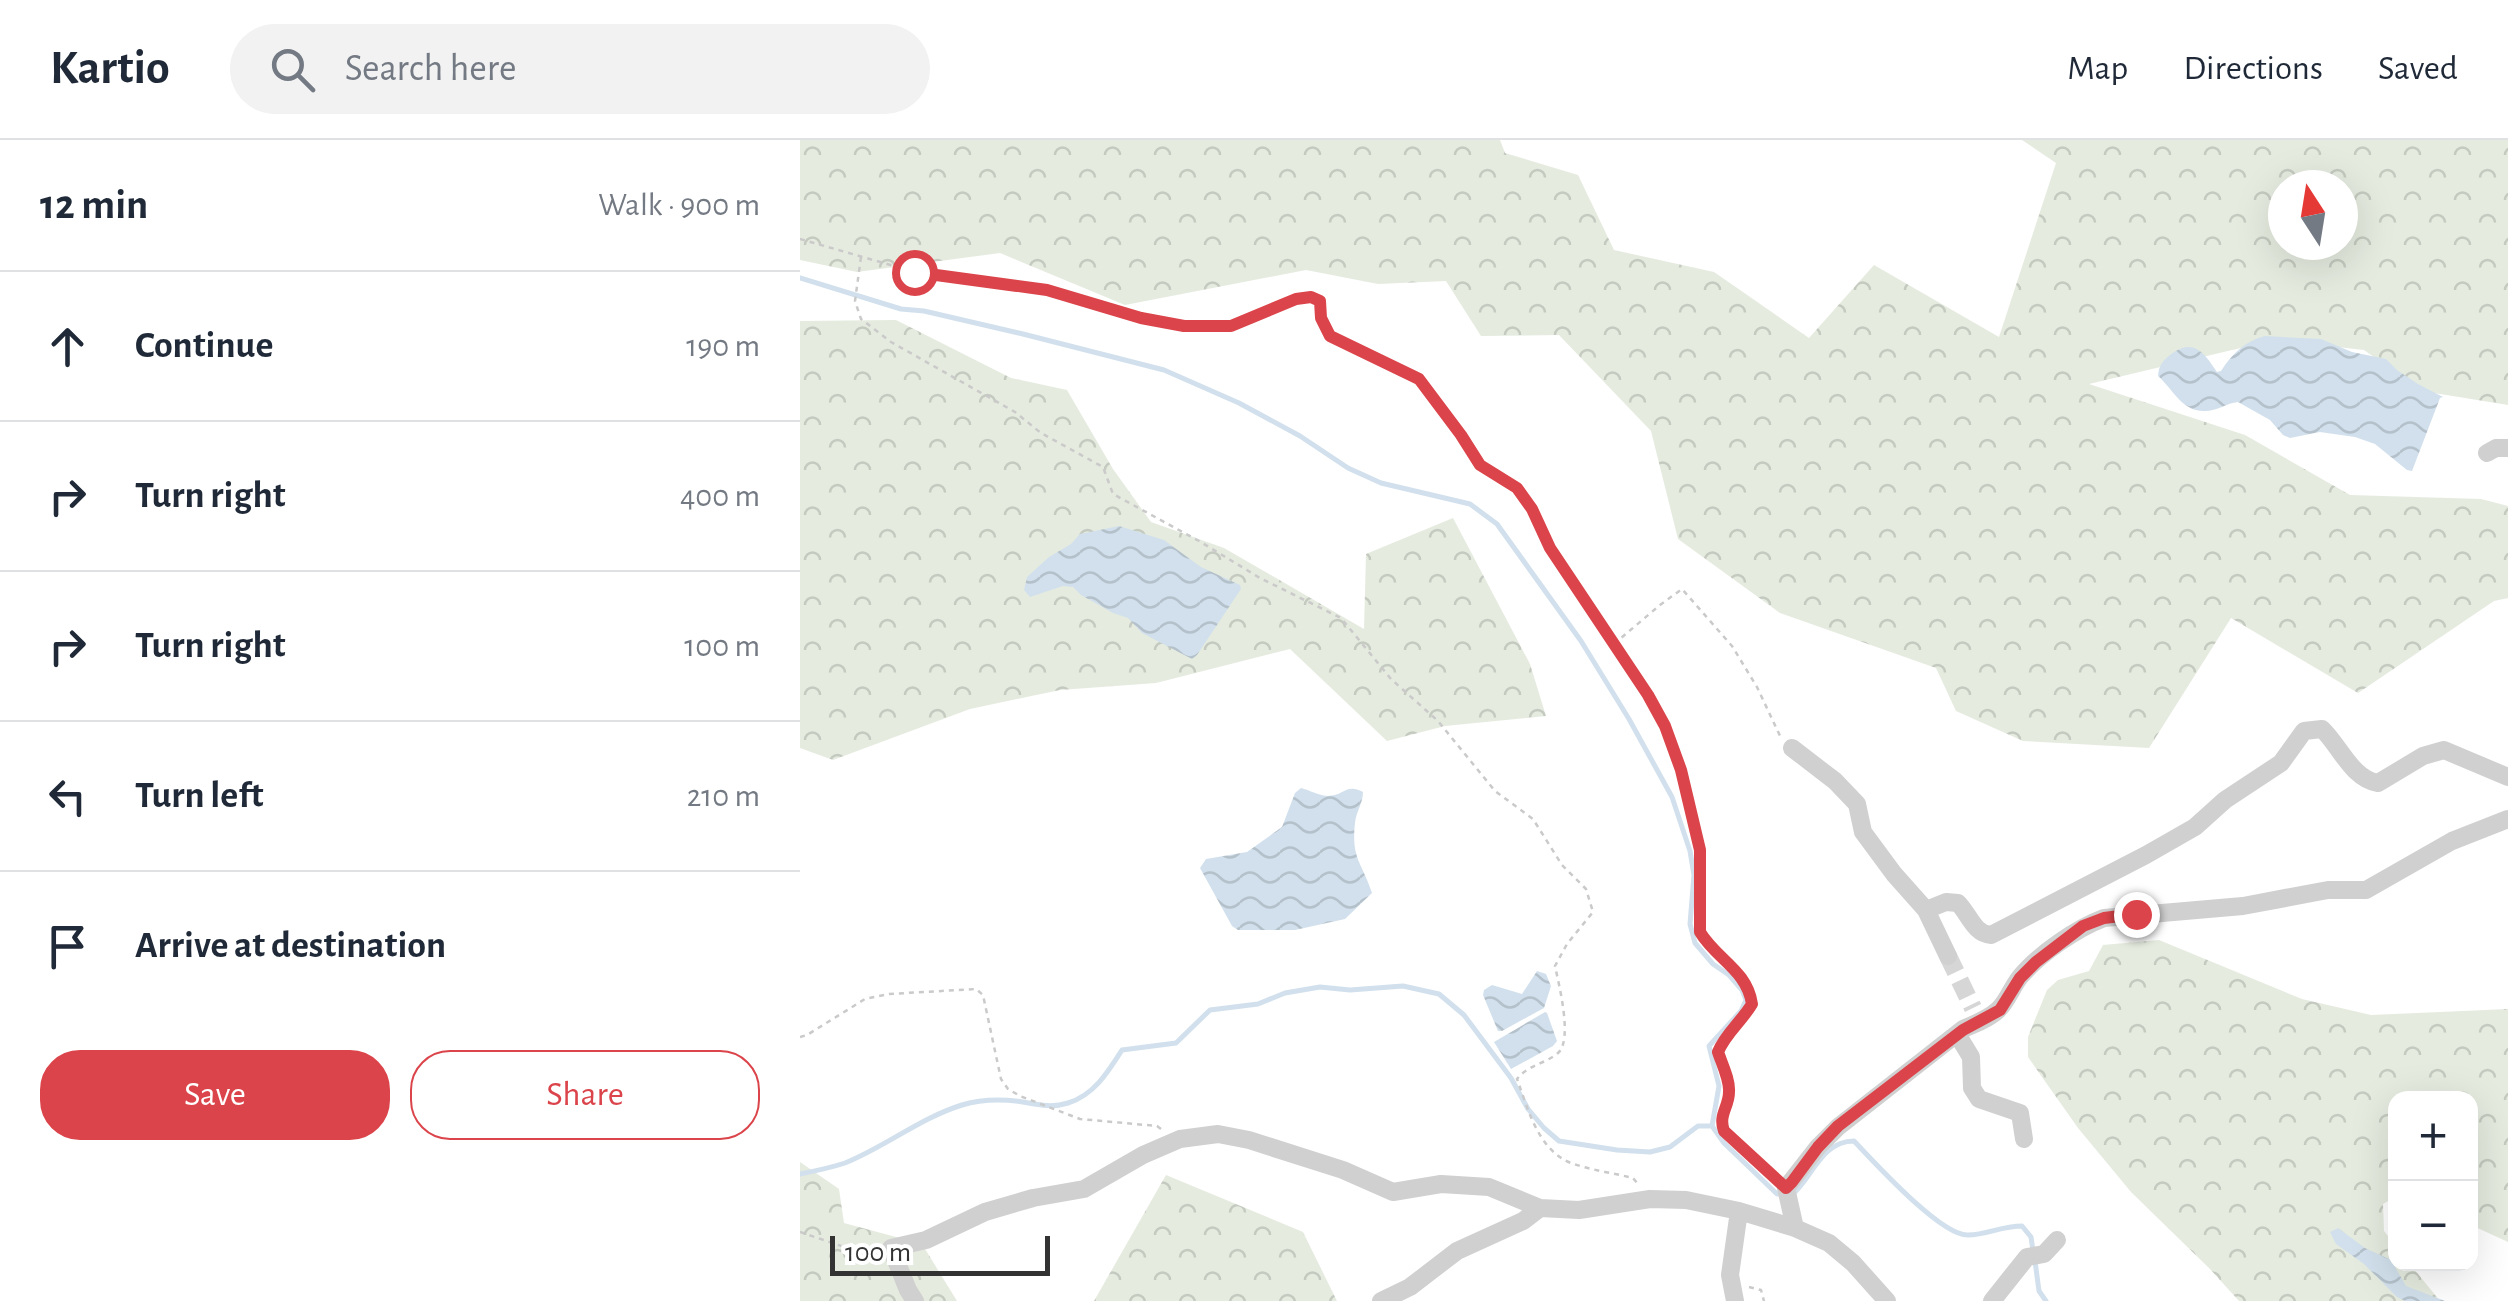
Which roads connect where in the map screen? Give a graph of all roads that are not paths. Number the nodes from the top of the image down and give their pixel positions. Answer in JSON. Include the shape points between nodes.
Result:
{"nodes":[{"id":1,"x":2508,"y":448,"type":"edge"},
{"id":2,"x":2487,"y":452,"type":"dead end"},
{"id":3,"x":1792,"y":748,"type":"road end"},
{"id":4,"x":2508,"y":777,"type":"edge"},
{"id":5,"x":2506,"y":819,"type":"edge"},
{"id":6,"x":1926,"y":910,"type":"junction"},
{"id":7,"x":1948,"y":956,"type":"tunnel mouth"},
{"id":8,"x":1957,"y":1034,"type":"junction"},
{"id":9,"x":2024,"y":1139,"type":"dead end"},
{"id":10,"x":1540,"y":1208,"type":"junction"},
{"id":11,"x":1739,"y":1211,"type":"junction"},
{"id":12,"x":1792,"y":1219,"type":"junction"},
{"id":13,"x":2057,"y":1240,"type":"dead end"},
{"id":14,"x":1733,"y":1295,"type":"edge"},
{"id":15,"x":915,"y":1301,"type":"edge"},
{"id":16,"x":1381,"y":1301,"type":"edge"},
{"id":17,"x":1886,"y":1301,"type":"edge"},
{"id":18,"x":1992,"y":1301,"type":"edge"}],
"edges":[{"from":1,"to":2,"type":"street"},
{"from":3,"to":6,"type":"street","via":[[1857,804],[1863,832]]},
{"from":4,"to":6,"type":"street","via":[[2444,750],[2370,782],[2322,729],[2304,731],[2281,763],[2195,827],[1991,935],[1976,928],[1958,903]]},
{"from":5,"to":8,"type":"street","via":[[2366,890],[2104,918],[2083,926],[2020,978],[2000,1010],[1976,1015]]},
{"from":6,"to":7,"type":"street"},
{"from":8,"to":9,"type":"street","via":[[1971,1056],[1972,1088],[1980,1099],[2020,1113]]},
{"from":8,"to":12,"type":"street","via":[[1818,1147],[1786,1188]]},
{"from":10,"to":11,"type":"street","via":[[1579,1210],[1650,1199]]},
{"from":10,"to":15,"type":"street","via":[[1489,1187],[1441,1184],[1393,1192],[1218,1134],[1180,1139],[1084,1189],[985,1212],[926,1240],[891,1248]]},
{"from":10,"to":16,"type":"street"},
{"from":11,"to":12,"type":"street"},
{"from":11,"to":14,"type":"street"},
{"from":12,"to":17,"type":"street","via":[[1856,1266]]},
{"from":13,"to":18,"type":"street","via":[[2044,1254],[2028,1257]]}]}
